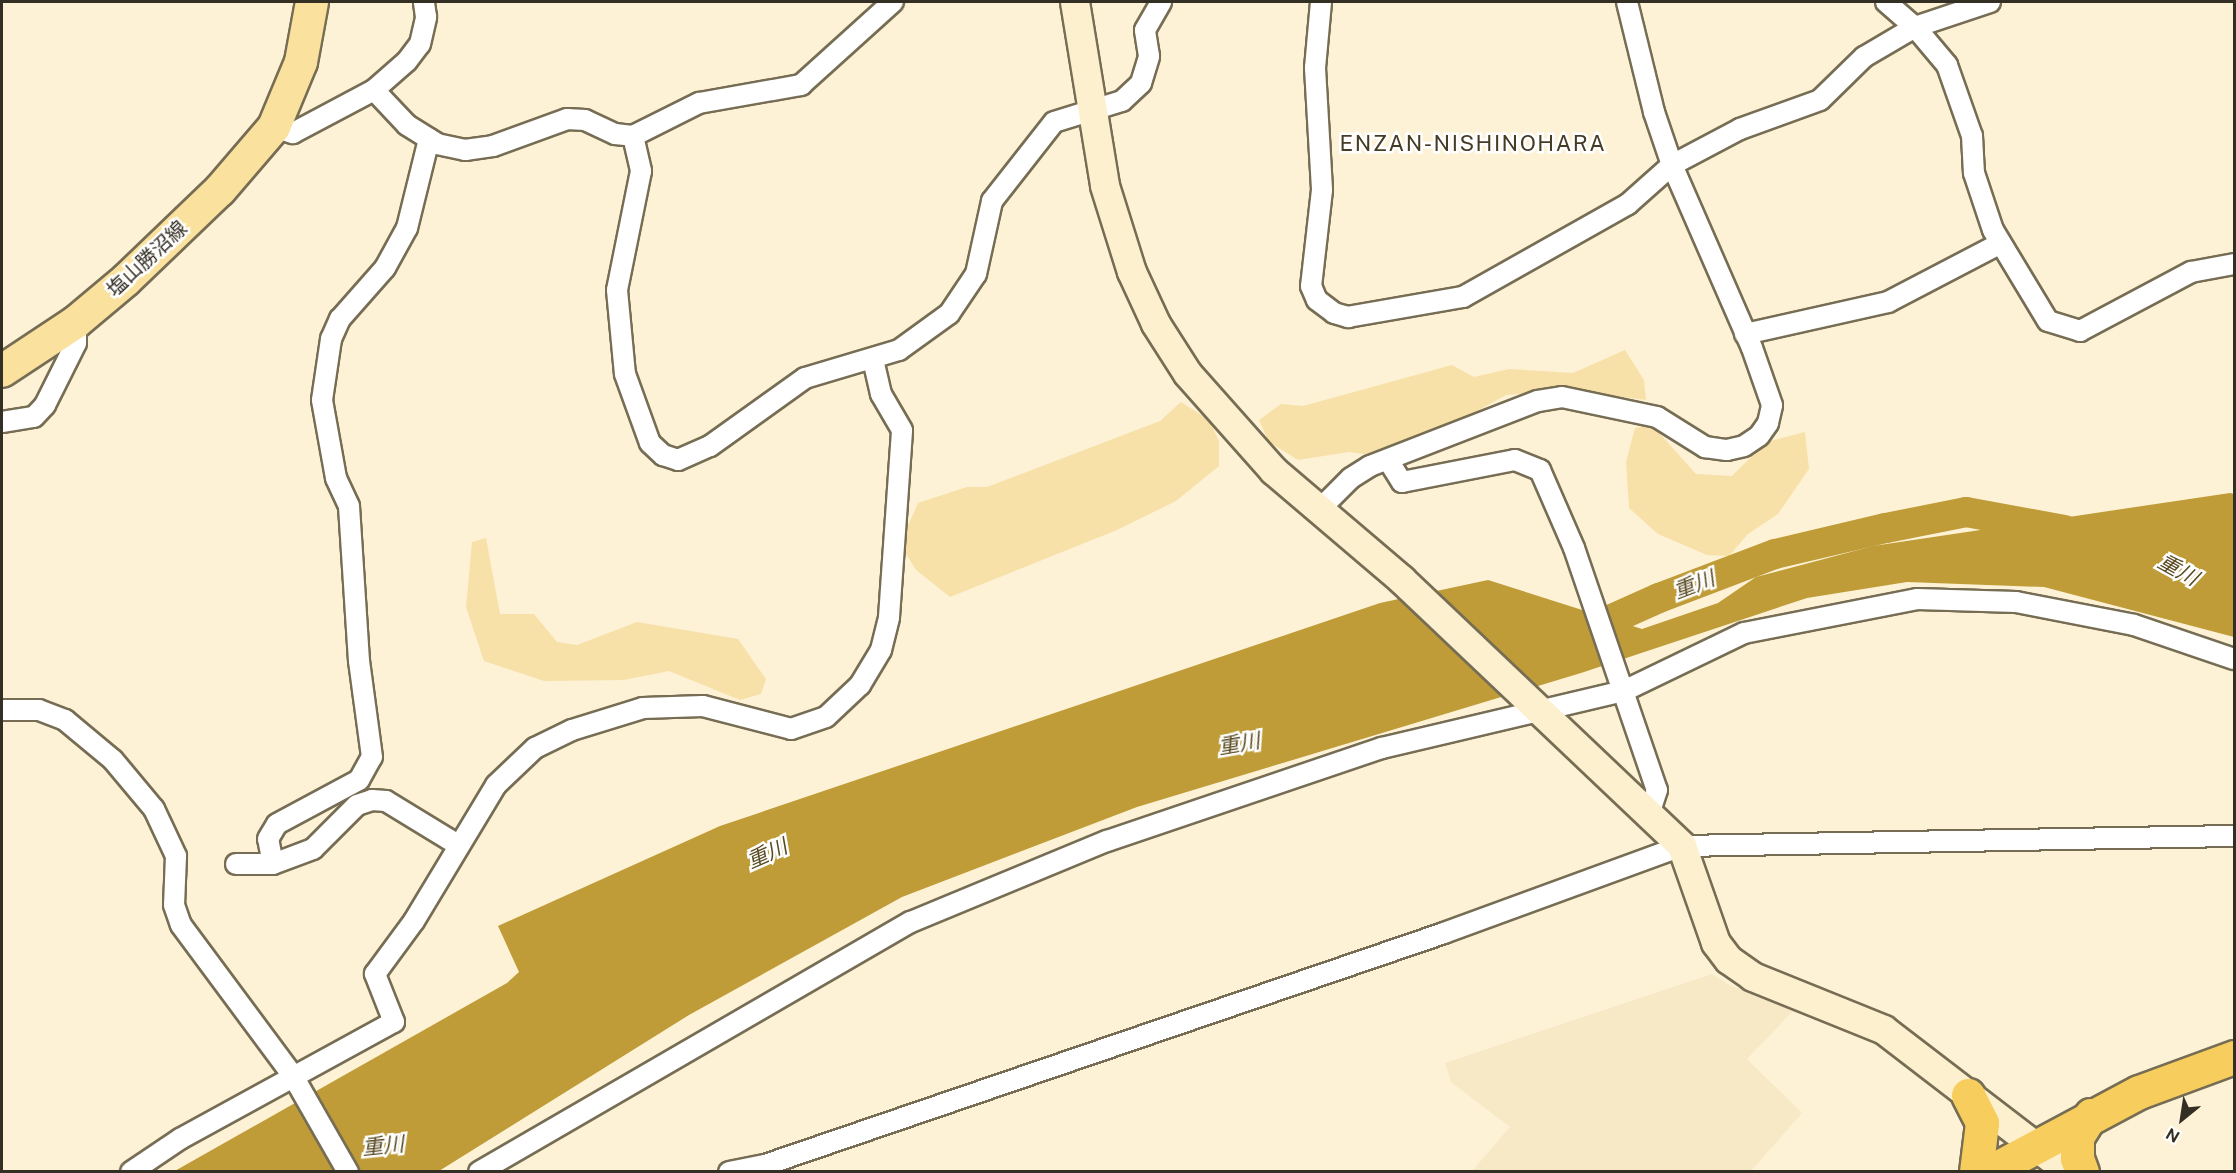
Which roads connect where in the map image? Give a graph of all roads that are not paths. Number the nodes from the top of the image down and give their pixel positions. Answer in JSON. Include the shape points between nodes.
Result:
{"nodes":[{"id":1,"x":312,"y":2,"type":"edge"},
{"id":2,"x":424,"y":2,"type":"edge"},
{"id":3,"x":893,"y":2,"type":"edge"},
{"id":4,"x":1075,"y":2,"type":"edge"},
{"id":5,"x":1161,"y":2,"type":"edge"},
{"id":6,"x":1321,"y":2,"type":"edge"},
{"id":7,"x":1627,"y":2,"type":"edge"},
{"id":8,"x":1886,"y":2,"type":"edge"},
{"id":9,"x":1989,"y":2,"type":"edge"},
{"id":10,"x":1915,"y":27,"type":"junction"},
{"id":11,"x":374,"y":90,"type":"junction"},
{"id":12,"x":1090,"y":110,"type":"junction"},
{"id":13,"x":274,"y":126,"type":"junction"},
{"id":14,"x":633,"y":136,"type":"junction"},
{"id":15,"x":429,"y":139,"type":"junction"},
{"id":16,"x":1672,"y":165,"type":"junction"},
{"id":17,"x":2001,"y":243,"type":"junction"},
{"id":18,"x":2235,"y":264,"type":"edge"},
{"id":19,"x":76,"y":322,"type":"junction"},
{"id":20,"x":1745,"y":334,"type":"junction"},
{"id":21,"x":873,"y":360,"type":"junction"},
{"id":22,"x":2,"y":371,"type":"edge"},
{"id":23,"x":2,"y":422,"type":"edge"},
{"id":24,"x":1388,"y":460,"type":"junction"},
{"id":25,"x":1319,"y":510,"type":"junction"},
{"id":26,"x":2235,"y":659,"type":"edge"},
{"id":27,"x":1623,"y":689,"type":"junction"},
{"id":28,"x":2,"y":710,"type":"edge"},
{"id":29,"x":1539,"y":711,"type":"junction"},
{"id":30,"x":1650,"y":815,"type":"junction"},
{"id":31,"x":2235,"y":836,"type":"edge"},
{"id":32,"x":458,"y":845,"type":"junction"},
{"id":33,"x":1682,"y":846,"type":"junction"},
{"id":34,"x":236,"y":864,"type":"dead end"},
{"id":35,"x":273,"y":864,"type":"junction"},
{"id":36,"x":2235,"y":1057,"type":"edge"},
{"id":37,"x":293,"y":1076,"type":"junction"},
{"id":38,"x":1968,"y":1095,"type":"junction"},
{"id":39,"x":2091,"y":1115,"type":"junction"},
{"id":40,"x":2035,"y":1145,"type":"junction"},
{"id":41,"x":770,"y":1168,"type":"edge"},
{"id":42,"x":131,"y":1172,"type":"edge"},
{"id":43,"x":348,"y":1172,"type":"edge"},
{"id":44,"x":479,"y":1172,"type":"edge"},
{"id":45,"x":729,"y":1172,"type":"edge"},
{"id":46,"x":1976,"y":1172,"type":"edge"},
{"id":47,"x":1989,"y":1172,"type":"edge"},
{"id":48,"x":2070,"y":1172,"type":"edge"},
{"id":49,"x":2082,"y":1172,"type":"edge"}],
"edges":[{"from":1,"to":13,"type":"main road","name":"塩山勝沼線","via":[[301,62]]},
{"from":2,"to":11,"type":"street","via":[[426,16],[420,44]]},
{"from":3,"to":14,"type":"street","via":[[801,85],[699,103]]},
{"from":4,"to":12,"type":"street"},
{"from":5,"to":12,"type":"street","via":[[1145,30],[1149,56],[1142,83],[1122,100]]},
{"from":6,"to":16,"type":"street","via":[[1315,68],[1322,190],[1311,286],[1317,300],[1334,313],[1348,317],[1463,297],[1628,204]]},
{"from":7,"to":16,"type":"street","via":[[1654,112]]},
{"from":8,"to":10,"type":"street"},
{"from":9,"to":10,"type":"street"},
{"from":10,"to":16,"type":"street","via":[[1864,57],[1820,100],[1740,129]]},
{"from":10,"to":17,"type":"street","via":[[1947,65],[1972,136],[1974,173]]},
{"from":11,"to":13,"type":"street","via":[[292,133]]},
{"from":11,"to":15,"type":"street","via":[[406,125]]},
{"from":12,"to":21,"type":"street","via":[[1054,122],[992,201],[976,274],[949,314],[899,350]]},
{"from":12,"to":25,"type":"street","via":[[1108,197],[1132,272],[1156,324],[1188,374],[1227,421],[1274,471]]},
{"from":13,"to":19,"type":"main road","name":"塩山勝沼線","via":[[220,190]]},
{"from":14,"to":15,"type":"street","via":[[567,118],[493,146],[465,150]]},
{"from":14,"to":21,"type":"street","via":[[641,171],[617,290],[625,374],[650,443],[663,455],[678,460],[690,458],[805,378]]},
{"from":15,"to":35,"type":"street","via":[[407,228],[385,268],[340,320],[332,339],[322,400],[336,478],[349,506],[359,661],[372,757],[359,780],[277,824],[268,839]]},
{"from":16,"to":20,"type":"street"},
{"from":17,"to":18,"type":"street","via":[[2048,321],[2080,331],[2191,272]]},
{"from":17,"to":20,"type":"street","via":[[1888,302]]},
{"from":19,"to":22,"type":"main road","name":"塩山勝沼線"},
{"from":19,"to":23,"type":"street","via":[[76,343],[45,405],[34,417]]},
{"from":20,"to":24,"type":"street","via":[[1772,405],[1759,436],[1744,446],[1727,450],[1705,447],[1657,417],[1562,397],[1538,401]]},
{"from":21,"to":32,"type":"street","via":[[881,394],[902,430],[890,617],[881,650],[860,685],[826,717],[791,729],[703,706],[643,708],[572,730],[535,748],[496,785]]},
{"from":24,"to":25,"type":"street","via":[[1351,478]]},
{"from":24,"to":27,"type":"street","via":[[1402,482],[1515,460],[1540,470],[1574,548]]},
{"from":25,"to":29,"type":"street","via":[[1402,580]]},
{"from":26,"to":27,"type":"street","via":[[2134,625],[2016,602],[1917,599],[1744,633]]},
{"from":27,"to":29,"type":"street"},
{"from":27,"to":30,"type":"street","via":[[1657,790]]},
{"from":28,"to":37,"type":"street","via":[[39,710],[65,720],[113,760],[154,809],[176,856],[174,905],[181,925]]},
{"from":29,"to":30,"type":"street"},
{"from":29,"to":44,"type":"street","via":[[1382,748],[1107,841],[912,922]]},
{"from":30,"to":33,"type":"street"},
{"from":31,"to":33,"type":"street"},
{"from":32,"to":35,"type":"street","via":[[386,801],[372,800],[357,805],[313,849]]},
{"from":32,"to":37,"type":"street","via":[[414,921],[375,974],[394,1022]]},
{"from":33,"to":38,"type":"street","via":[[1716,943],[1729,960],[1753,977],[1884,1030]]},
{"from":33,"to":41,"type":"street"},
{"from":34,"to":35,"type":"street"},
{"from":36,"to":39,"type":"highway","via":[[2139,1092]]},
{"from":37,"to":42,"type":"street","via":[[180,1138]]},
{"from":37,"to":43,"type":"street"},
{"from":38,"to":40,"type":"street"},
{"from":38,"to":46,"type":"highway","via":[[1982,1122]]},
{"from":39,"to":40,"type":"highway"},
{"from":39,"to":49,"type":"highway","via":[[2077,1137]]},
{"from":40,"to":47,"type":"highway"},
{"from":40,"to":48,"type":"street"},
{"from":41,"to":45,"type":"street"}]}
